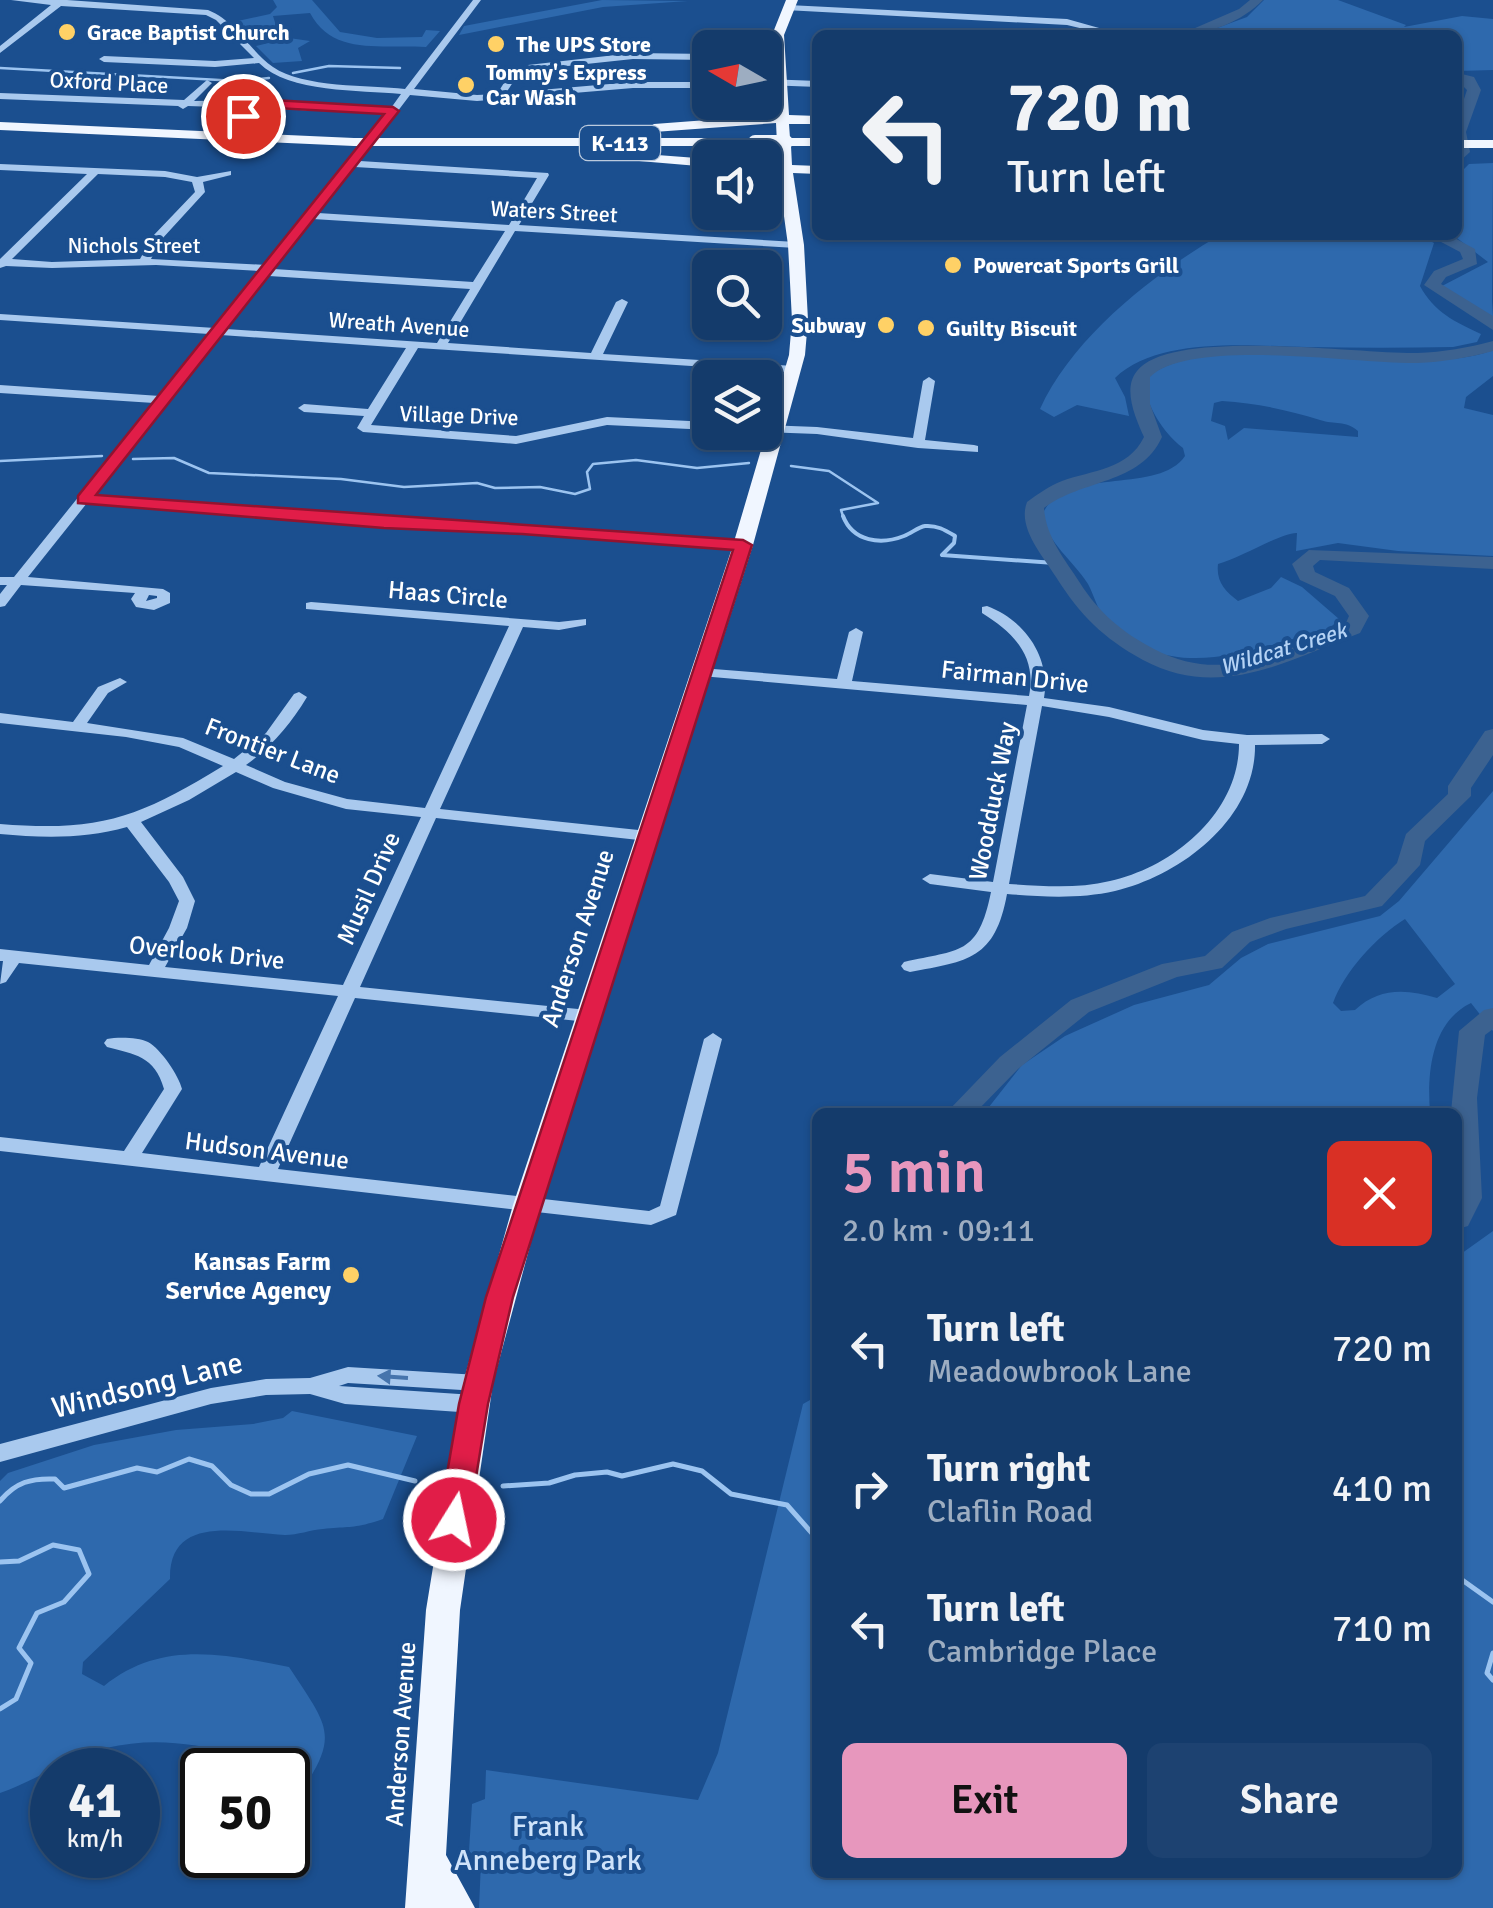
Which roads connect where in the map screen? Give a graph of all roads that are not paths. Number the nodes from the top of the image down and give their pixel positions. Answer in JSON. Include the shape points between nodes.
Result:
{"nodes":[{"id":1,"x":15,"y":0,"type":"edge"},
{"id":2,"x":477,"y":0,"type":"edge"},
{"id":3,"x":943,"y":0,"type":"edge"},
{"id":4,"x":62,"y":1,"type":"edge"},
{"id":5,"x":790,"y":4,"type":"edge"},
{"id":6,"x":939,"y":16,"type":"junction"},
{"id":7,"x":229,"y":28,"type":"junction"},
{"id":8,"x":212,"y":30,"type":"dead end"},
{"id":9,"x":778,"y":30,"type":"edge"},
{"id":10,"x":1100,"y":30,"type":"edge"},
{"id":11,"x":0,"y":32,"type":"edge"},
{"id":12,"x":21,"y":33,"type":"junction"},
{"id":13,"x":0,"y":50,"type":"edge"},
{"id":14,"x":692,"y":57,"type":"edge"},
{"id":15,"x":104,"y":58,"type":"dead end"},
{"id":16,"x":261,"y":60,"type":"junction"},
{"id":17,"x":207,"y":83,"type":"dead end"},
{"id":18,"x":782,"y":83,"type":"joint"},
{"id":19,"x":812,"y":84,"type":"edge"},
{"id":20,"x":692,"y":85,"type":"edge"},
{"id":21,"x":408,"y":90,"type":"junction"},
{"id":22,"x":0,"y":96,"type":"edge"},
{"id":23,"x":499,"y":97,"type":"junction"},
{"id":24,"x":255,"y":103,"type":"junction"},
{"id":25,"x":184,"y":106,"type":"junction"},
{"id":26,"x":393,"y":111,"type":"junction"},
{"id":27,"x":783,"y":119,"type":"junction"},
{"id":28,"x":812,"y":120,"type":"edge"},
{"id":29,"x":234,"y":125,"type":"dead end"},
{"id":30,"x":0,"y":126,"type":"edge"},
{"id":31,"x":370,"y":142,"type":"junction"},
{"id":32,"x":812,"y":142,"type":"edge"},
{"id":33,"x":484,"y":144,"type":"junction"},
{"id":34,"x":1462,"y":144,"type":"edge"},
{"id":35,"x":1493,"y":144,"type":"edge"},
{"id":36,"x":692,"y":161,"type":"edge"},
{"id":37,"x":353,"y":164,"type":"junction"},
{"id":38,"x":0,"y":167,"type":"edge"},
{"id":39,"x":96,"y":170,"type":"junction"},
{"id":40,"x":782,"y":170,"type":"edge"},
{"id":41,"x":785,"y":170,"type":"junction"},
{"id":42,"x":812,"y":170,"type":"edge"},
{"id":43,"x":227,"y":173,"type":"dead end"},
{"id":44,"x":197,"y":180,"type":"junction"},
{"id":45,"x":310,"y":216,"type":"junction"},
{"id":46,"x":512,"y":228,"type":"junction"},
{"id":47,"x":796,"y":245,"type":"junction"},
{"id":48,"x":144,"y":262,"type":"junction"},
{"id":49,"x":1,"y":263,"type":"edge"},
{"id":50,"x":267,"y":270,"type":"junction"},
{"id":51,"x":476,"y":286,"type":"junction"},
{"id":52,"x":622,"y":302,"type":"dead end"},
{"id":53,"x":0,"y":317,"type":"edge"},
{"id":54,"x":218,"y":331,"type":"junction"},
{"id":55,"x":414,"y":345,"type":"junction"},
{"id":56,"x":440,"y":346,"type":"junction"},
{"id":57,"x":595,"y":357,"type":"junction"},
{"id":58,"x":794,"y":370,"type":"junction"},
{"id":59,"x":929,"y":381,"type":"dead end"},
{"id":60,"x":0,"y":388,"type":"edge"},
{"id":61,"x":163,"y":400,"type":"junction"},
{"id":62,"x":782,"y":402,"type":"edge"},
{"id":63,"x":304,"y":408,"type":"dead end"},
{"id":64,"x":370,"y":412,"type":"junction"},
{"id":65,"x":692,"y":425,"type":"edge"},
{"id":66,"x":782,"y":429,"type":"edge"},
{"id":67,"x":918,"y":444,"type":"junction"},
{"id":68,"x":974,"y":449,"type":"dead end"},
{"id":69,"x":767,"y":450,"type":"edge"},
{"id":70,"x":84,"y":499,"type":"junction"},
{"id":71,"x":743,"y":545,"type":"junction"},
{"id":72,"x":0,"y":580,"type":"edge"},
{"id":73,"x":19,"y":581,"type":"junction"},
{"id":74,"x":145,"y":590,"type":"dead end"},
{"id":75,"x":0,"y":604,"type":"edge"},
{"id":76,"x":312,"y":606,"type":"dead end"},
{"id":77,"x":987,"y":610,"type":"dead end"},
{"id":78,"x":518,"y":622,"type":"junction"},
{"id":79,"x":581,"y":622,"type":"dead end"},
{"id":80,"x":856,"y":632,"type":"dead end"},
{"id":81,"x":701,"y":672,"type":"junction"},
{"id":82,"x":120,"y":682,"type":"dead end"},
{"id":83,"x":844,"y":685,"type":"junction"},
{"id":84,"x":299,"y":698,"type":"dead end"},
{"id":85,"x":1037,"y":700,"type":"junction"},
{"id":86,"x":0,"y":718,"type":"edge"},
{"id":87,"x":77,"y":727,"type":"junction"},
{"id":88,"x":1322,"y":739,"type":"dead end"},
{"id":89,"x":1248,"y":740,"type":"junction"},
{"id":90,"x":236,"y":765,"type":"junction"},
{"id":91,"x":429,"y":815,"type":"junction"},
{"id":92,"x":132,"y":822,"type":"junction"},
{"id":93,"x":0,"y":829,"type":"edge"},
{"id":94,"x":648,"y":836,"type":"junction"},
{"id":95,"x":930,"y":879,"type":"dead end"},
{"id":96,"x":1000,"y":887,"type":"junction"},
{"id":97,"x":7,"y":956,"type":"edge"},
{"id":98,"x":910,"y":966,"type":"dead end"},
{"id":99,"x":154,"y":971,"type":"junction"},
{"id":100,"x":0,"y":978,"type":"edge"},
{"id":101,"x":349,"y":991,"type":"junction"},
{"id":102,"x":588,"y":1016,"type":"junction"},
{"id":103,"x":713,"y":1039,"type":"dead end"},
{"id":104,"x":113,"y":1043,"type":"dead end"},
{"id":105,"x":0,"y":1144,"type":"edge"},
{"id":106,"x":129,"y":1159,"type":"junction"},
{"id":107,"x":265,"y":1174,"type":"junction"},
{"id":108,"x":528,"y":1205,"type":"junction"},
{"id":109,"x":476,"y":1393,"type":"junction"},
{"id":110,"x":0,"y":1453,"type":"edge"},
{"id":111,"x":427,"y":1856,"type":"junction"},
{"id":112,"x":424,"y":1908,"type":"edge"},
{"id":113,"x":456,"y":1908,"type":"edge"}],
"edges":[{"from":1,"to":4,"type":"street"},
{"from":2,"to":21,"type":"street"},
{"from":3,"to":6,"type":"street"},
{"from":4,"to":7,"type":"street","via":[[195,10]]},
{"from":4,"to":12,"type":"street"},
{"from":5,"to":6,"type":"street"},
{"from":5,"to":9,"type":"main road","name":"Anderson Avenue"},
{"from":6,"to":10,"type":"street","via":[[1067,22]]},
{"from":7,"to":8,"type":"street"},
{"from":7,"to":16,"type":"street"},
{"from":11,"to":12,"type":"street"},
{"from":12,"to":13,"type":"street"},
{"from":14,"to":23,"type":"street","via":[[539,66],[517,73]]},
{"from":15,"to":16,"type":"street"},
{"from":16,"to":21,"type":"street","via":[[293,80]]},
{"from":17,"to":25,"type":"street","name":"Oxford Place"},
{"from":18,"to":19,"type":"street"},
{"from":18,"to":27,"type":"main road","name":"Anderson Avenue"},
{"from":20,"to":23,"type":"street"},
{"from":21,"to":23,"type":"street"},
{"from":21,"to":26,"type":"street"},
{"from":22,"to":25,"type":"street","name":"Oxford Place"},
{"from":24,"to":25,"type":"street"},
{"from":24,"to":26,"type":"street"},
{"from":24,"to":29,"type":"street"},
{"from":26,"to":31,"type":"street"},
{"from":27,"to":28,"type":"main road"},
{"from":27,"to":33,"type":"main road"},
{"from":27,"to":41,"type":"main road","name":"Anderson Avenue"},
{"from":30,"to":31,"type":"main road","number":"K-113"},
{"from":31,"to":33,"type":"main road","number":"K-113"},
{"from":31,"to":37,"type":"street"},
{"from":32,"to":33,"type":"main road","number":"K-113","bridge":true},
{"from":33,"to":36,"type":"main road"},
{"from":34,"to":35,"type":"main road"},
{"from":37,"to":45,"type":"street"},
{"from":37,"to":46,"type":"street","via":[[544,175]]},
{"from":38,"to":39,"type":"street"},
{"from":39,"to":44,"type":"street"},
{"from":39,"to":49,"type":"street"},
{"from":40,"to":41,"type":"main road"},
{"from":41,"to":42,"type":"main road"},
{"from":41,"to":47,"type":"main road","name":"Anderson Avenue"},
{"from":43,"to":44,"type":"street"},
{"from":44,"to":48,"type":"street","via":[[200,192]]},
{"from":45,"to":46,"type":"street","name":"Waters Street"},
{"from":45,"to":50,"type":"street"},
{"from":46,"to":47,"type":"street","name":"Waters Street"},
{"from":46,"to":51,"type":"street"},
{"from":47,"to":58,"type":"main road","name":"Anderson Avenue","via":[[800,324]]},
{"from":48,"to":49,"type":"street","name":"Nichols Street"},
{"from":48,"to":50,"type":"street","name":"Nichols Street"},
{"from":50,"to":51,"type":"street","name":"Nichols Street"},
{"from":50,"to":54,"type":"street"},
{"from":51,"to":56,"type":"street"},
{"from":52,"to":57,"type":"street"},
{"from":53,"to":54,"type":"street","name":"Wreath Avenue"},
{"from":54,"to":55,"type":"street","name":"Wreath Avenue"},
{"from":54,"to":61,"type":"street"},
{"from":55,"to":56,"type":"street","name":"Wreath Avenue"},
{"from":55,"to":64,"type":"street","name":"Village Drive"},
{"from":56,"to":57,"type":"street","name":"Wreath Avenue"},
{"from":57,"to":58,"type":"street","name":"Wreath Avenue"},
{"from":58,"to":62,"type":"main road","name":"Anderson Avenue"},
{"from":59,"to":67,"type":"street"},
{"from":60,"to":61,"type":"street"},
{"from":61,"to":70,"type":"street"},
{"from":63,"to":64,"type":"street"},
{"from":64,"to":65,"type":"street","name":"Village Drive","via":[[363,424],[371,432],[484,439],[540,437],[608,421]]},
{"from":66,"to":67,"type":"street"},
{"from":67,"to":68,"type":"street"},
{"from":69,"to":71,"type":"main road","name":"Anderson Avenue"},
{"from":70,"to":71,"type":"street"},
{"from":70,"to":73,"type":"street"},
{"from":71,"to":81,"type":"main road","name":"Anderson Avenue"},
{"from":72,"to":73,"type":"street"},
{"from":73,"to":74,"type":"street"},
{"from":73,"to":75,"type":"street"},
{"from":76,"to":78,"type":"street","name":"Haas Circle"},
{"from":77,"to":85,"type":"street","name":"Woodduck Way","via":[[1007,622],[1036,657]]},
{"from":78,"to":79,"type":"street","name":"Haas Circle"},
{"from":78,"to":91,"type":"street","name":"Musil Drive"},
{"from":80,"to":83,"type":"street"},
{"from":81,"to":83,"type":"street","name":"Fairman Drive"},
{"from":81,"to":94,"type":"main road","name":"Anderson Avenue"},
{"from":82,"to":87,"type":"street","via":[[103,690]]},
{"from":83,"to":85,"type":"street","name":"Fairman Drive"},
{"from":84,"to":90,"type":"street","via":[[276,735]]},
{"from":85,"to":89,"type":"street","name":"Fairman Drive"},
{"from":85,"to":96,"type":"street","name":"Woodduck Way"},
{"from":86,"to":87,"type":"street","name":"Frontier Lane"},
{"from":87,"to":90,"type":"street","name":"Frontier Lane","via":[[164,738]]},
{"from":88,"to":89,"type":"street","name":"Fairman Drive"},
{"from":89,"to":96,"type":"street","via":[[1246,778],[1234,803],[1194,846],[1156,872],[1074,894]]},
{"from":90,"to":91,"type":"street","name":"Frontier Lane","via":[[317,797]]},
{"from":90,"to":92,"type":"street"},
{"from":91,"to":94,"type":"street","name":"Frontier Lane"},
{"from":91,"to":101,"type":"street","name":"Musil Drive"},
{"from":92,"to":93,"type":"street","via":[[65,834]]},
{"from":92,"to":99,"type":"street","via":[[187,901]]},
{"from":94,"to":102,"type":"main road","name":"Anderson Avenue"},
{"from":95,"to":96,"type":"street"},
{"from":96,"to":98,"type":"street","name":"Woodduck Way","via":[[983,943]]},
{"from":97,"to":99,"type":"street","name":"Overlook Drive"},
{"from":97,"to":100,"type":"street"},
{"from":99,"to":101,"type":"street","name":"Overlook Drive"},
{"from":101,"to":102,"type":"street","name":"Overlook Drive"},
{"from":101,"to":107,"type":"street","name":"Musil Drive"},
{"from":102,"to":108,"type":"main road","name":"Anderson Avenue"},
{"from":103,"to":108,"type":"street","name":"Hudson Avenue","via":[[668,1210],[651,1218]]},
{"from":104,"to":106,"type":"street","via":[[143,1047],[173,1089]]},
{"from":105,"to":106,"type":"street","name":"Hudson Avenue"},
{"from":106,"to":107,"type":"street","name":"Hudson Avenue"},
{"from":107,"to":108,"type":"street","name":"Hudson Avenue"},
{"from":108,"to":109,"type":"main road","name":"Anderson Avenue"},
{"from":109,"to":110,"type":"street","name":"Windsong Lane","via":[[345,1396],[310,1386],[266,1387]]},
{"from":109,"to":111,"type":"main road","name":"Anderson Avenue","via":[[442,1624]]},
{"from":111,"to":112,"type":"main road","name":"Anderson Avenue"},
{"from":111,"to":113,"type":"main road"}]}
